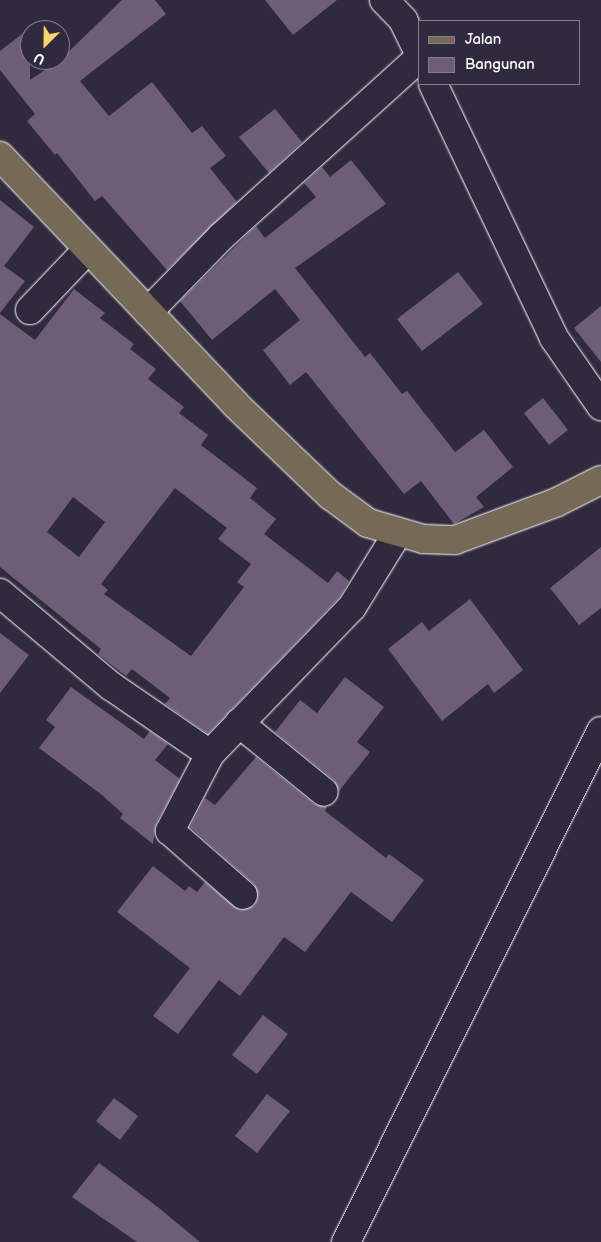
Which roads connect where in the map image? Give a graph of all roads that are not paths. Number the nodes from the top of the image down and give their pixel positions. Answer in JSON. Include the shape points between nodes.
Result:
{"nodes":[{"id":1,"x":384,"y":0,"type":"edge"},
{"id":2,"x":418,"y":52,"type":"edge"},
{"id":3,"x":418,"y":58,"type":"edge"},
{"id":4,"x":433,"y":85,"type":"edge"},
{"id":5,"x":0,"y":156,"type":"edge"},
{"id":6,"x":88,"y":249,"type":"junction"},
{"id":7,"x":30,"y":310,"type":"dead end"},
{"id":8,"x":148,"y":312,"type":"junction"},
{"id":9,"x":601,"y":406,"type":"edge"},
{"id":10,"x":601,"y":480,"type":"edge"},
{"id":11,"x":397,"y":534,"type":"junction"},
{"id":12,"x":0,"y":593,"type":"edge"},
{"id":13,"x":239,"y":723,"type":"junction"},
{"id":14,"x":601,"y":731,"type":"edge"},
{"id":15,"x":210,"y":754,"type":"junction"},
{"id":16,"x":324,"y":792,"type":"dead end"},
{"id":17,"x":243,"y":895,"type":"dead end"},
{"id":18,"x":346,"y":1242,"type":"edge"}],
"edges":[{"from":1,"to":2,"type":"street","via":[[403,20]]},
{"from":3,"to":8,"type":"street","via":[[222,236]]},
{"from":4,"to":9,"type":"street","via":[[554,338]]},
{"from":5,"to":6,"type":"main road"},
{"from":6,"to":7,"type":"street"},
{"from":6,"to":8,"type":"main road"},
{"from":8,"to":11,"type":"main road","via":[[330,495],[368,523]]},
{"from":10,"to":11,"type":"main road","via":[[557,502],[455,540]]},
{"from":11,"to":13,"type":"street","via":[[352,608]]},
{"from":12,"to":15,"type":"street","via":[[111,686]]},
{"from":13,"to":15,"type":"street"},
{"from":13,"to":16,"type":"street"},
{"from":14,"to":18,"type":"street"},
{"from":15,"to":17,"type":"street","via":[[170,831]]}]}
